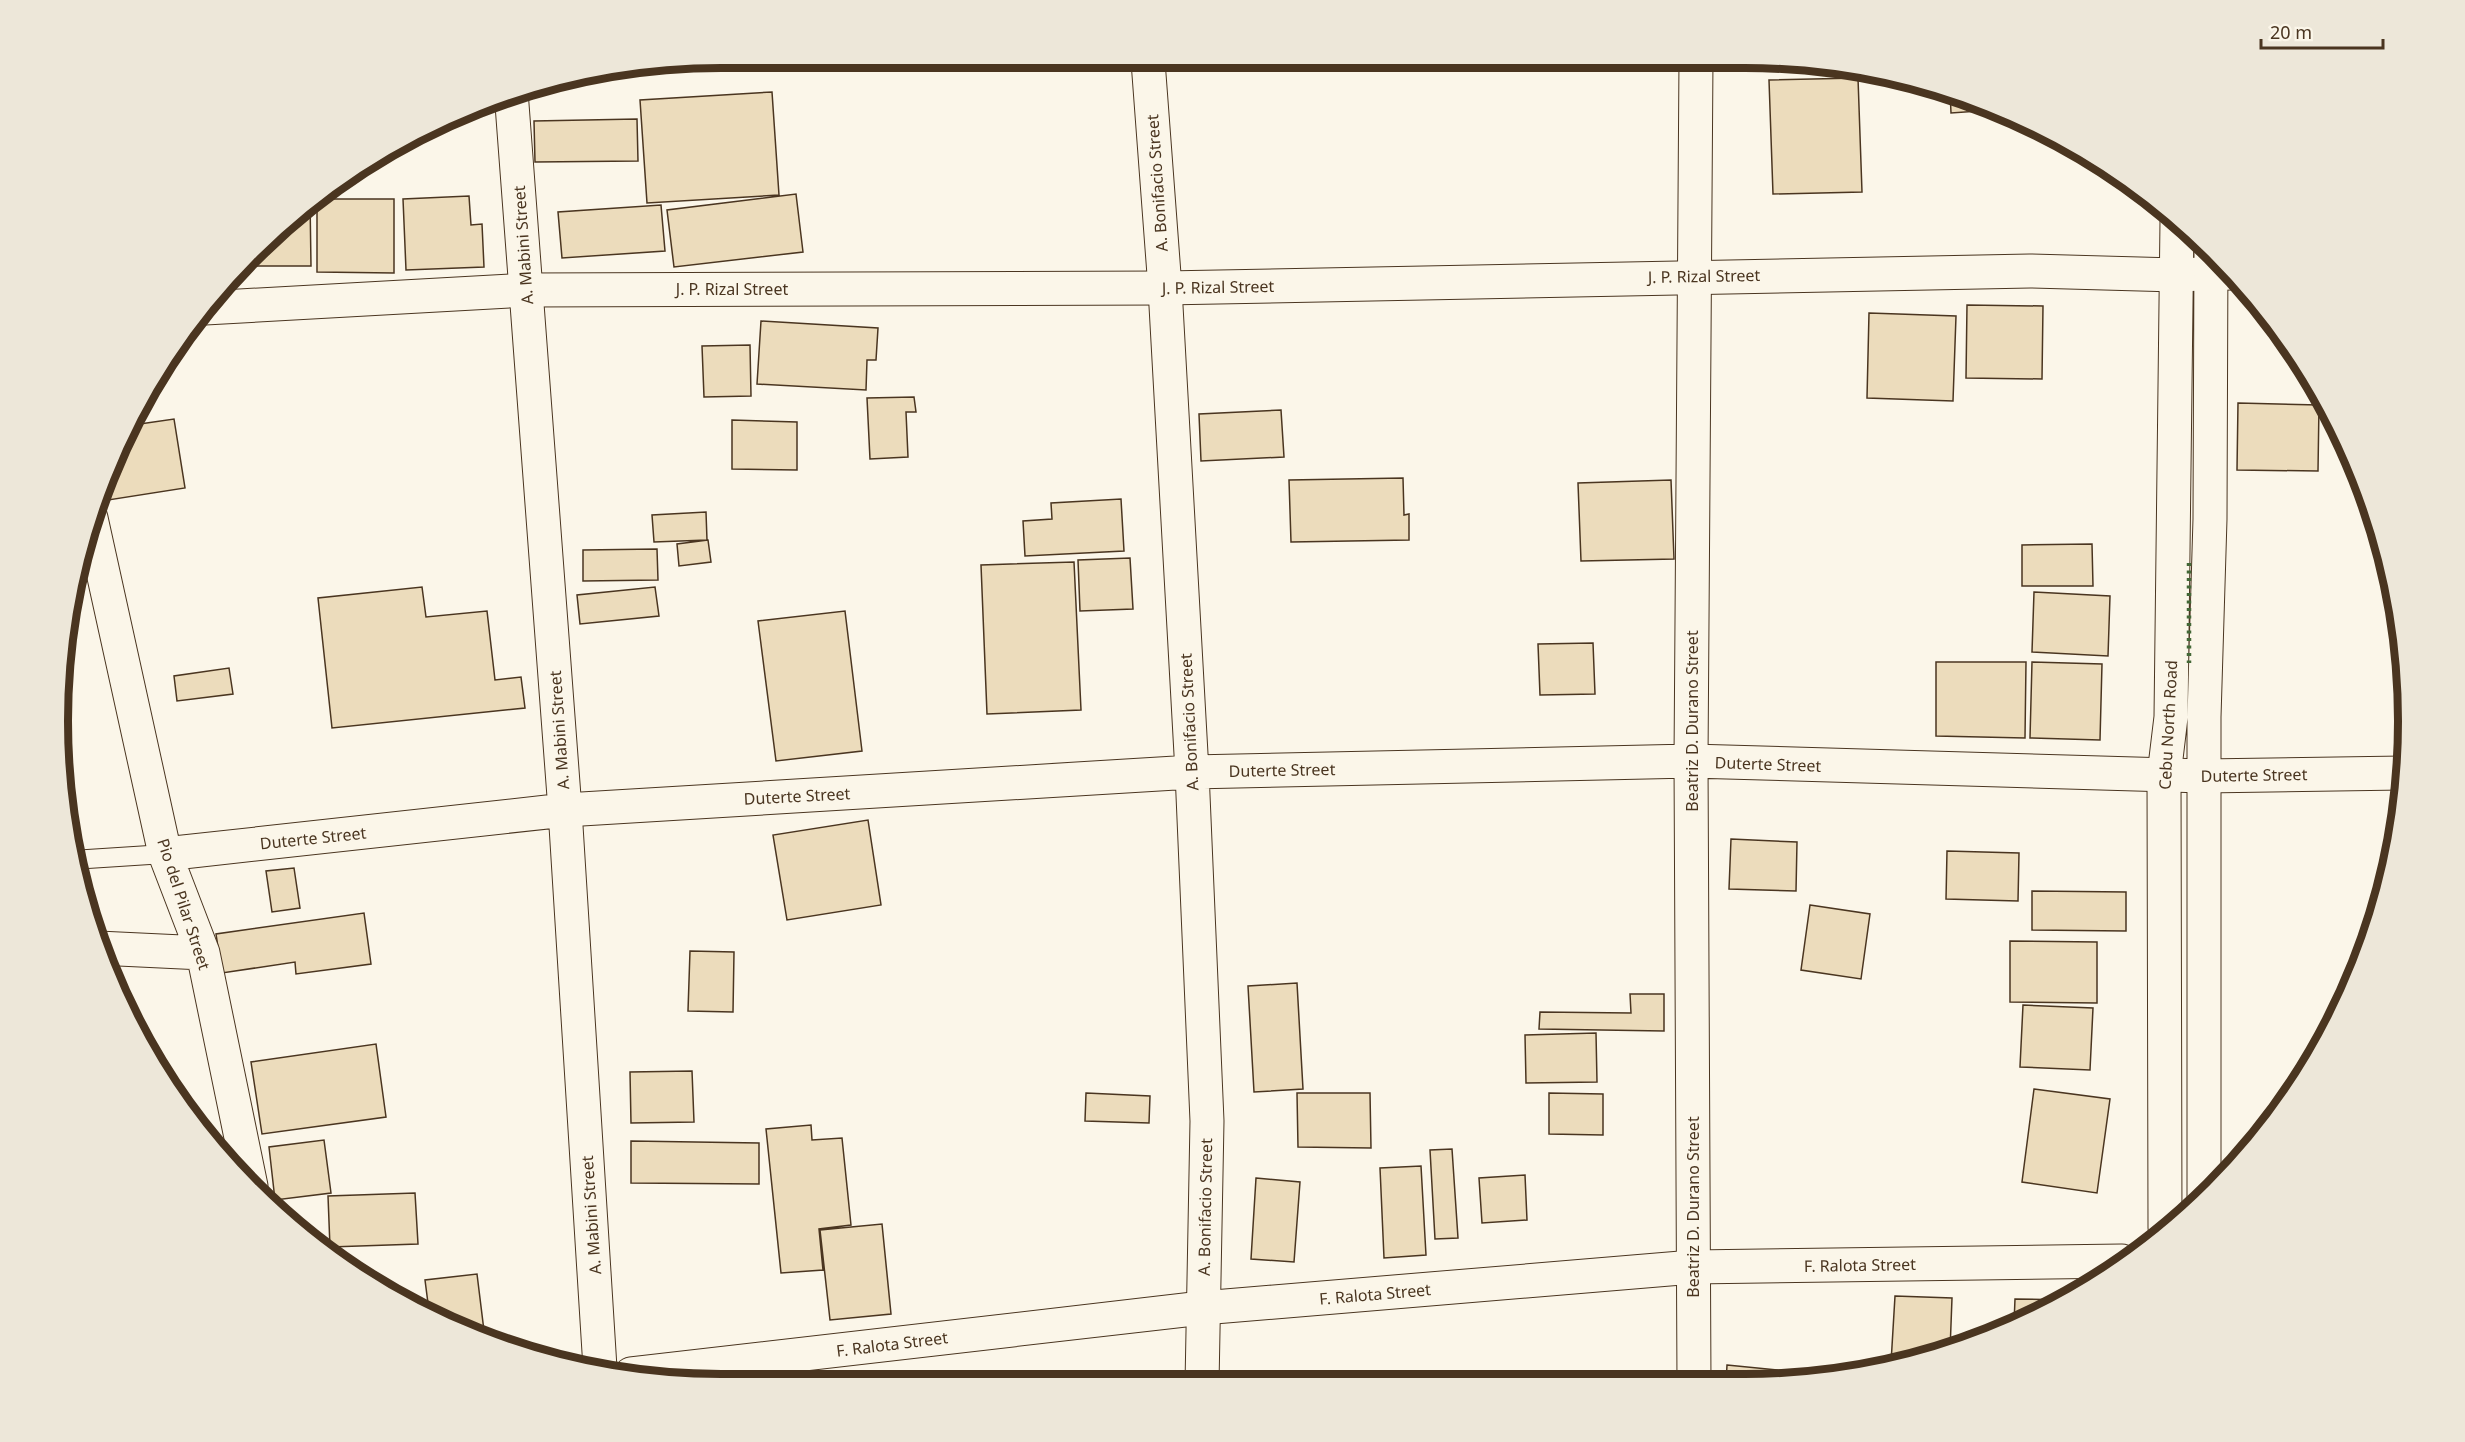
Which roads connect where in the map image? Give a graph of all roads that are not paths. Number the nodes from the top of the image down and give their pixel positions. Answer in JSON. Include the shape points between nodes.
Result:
{"nodes":[{"id":1,"x":1149,"y":68,"type":"edge"},
{"id":2,"x":1696,"y":68,"type":"edge"},
{"id":3,"x":513,"y":101,"type":"edge"},
{"id":4,"x":2177,"y":232,"type":"edge"},
{"id":5,"x":2213,"y":266,"type":"edge"},
{"id":6,"x":2218,"y":272,"type":"edge"},
{"id":7,"x":2176,"y":275,"type":"junction"},
{"id":8,"x":1693,"y":276,"type":"junction"},
{"id":9,"x":1165,"y":288,"type":"junction"},
{"id":10,"x":526,"y":290,"type":"junction"},
{"id":11,"x":216,"y":307,"type":"edge"},
{"id":12,"x":95,"y":535,"type":"edge"},
{"id":13,"x":1691,"y":761,"type":"junction"},
{"id":14,"x":1192,"y":772,"type":"junction"},
{"id":15,"x":2395,"y":773,"type":"edge"},
{"id":16,"x":2164,"y":775,"type":"junction"},
{"id":17,"x":2204,"y":776,"type":"junction"},
{"id":18,"x":565,"y":810,"type":"junction"},
{"id":19,"x":165,"y":854,"type":"junction"},
{"id":20,"x":83,"y":859,"type":"edge"},
{"id":21,"x":109,"y":949,"type":"edge"},
{"id":22,"x":203,"y":953,"type":"junction"},
{"id":23,"x":248,"y":1171,"type":"edge"},
{"id":24,"x":2204,"y":1185,"type":"edge"},
{"id":25,"x":2165,"y":1220,"type":"edge"},
{"id":26,"x":2111,"y":1261,"type":"edge"},
{"id":27,"x":1693,"y":1268,"type":"junction"},
{"id":28,"x":1202,"y":1308,"type":"junction"},
{"id":29,"x":600,"y":1363,"type":"edge"},
{"id":30,"x":657,"y":1371,"type":"edge"},
{"id":31,"x":1202,"y":1374,"type":"edge"},
{"id":32,"x":1694,"y":1374,"type":"edge"}],
"edges":[{"from":1,"to":9,"type":"main road","name":"A. Bonifacio Street"},
{"from":2,"to":8,"type":"main road","name":"Beatriz D. Durano Street"},
{"from":3,"to":10,"type":"main road","name":"A. Mabini Street"},
{"from":4,"to":7,"type":"main road","name":"Cebu North Road"},
{"from":5,"to":7,"type":"main road","name":"J. P. Rizal Street"},
{"from":6,"to":17,"type":"main road","name":"Cebu North Road"},
{"from":7,"to":8,"type":"main road","name":"J. P. Rizal Street","via":[[2030,271]]},
{"from":7,"to":16,"type":"main road","name":"Cebu North Road","via":[[2171,717]]},
{"from":8,"to":9,"type":"main road","name":"J. P. Rizal Street"},
{"from":8,"to":13,"type":"main road","name":"Beatriz D. Durano Street"},
{"from":9,"to":10,"type":"main road","name":"J. P. Rizal Street"},
{"from":9,"to":14,"type":"main road","name":"A. Bonifacio Street"},
{"from":10,"to":11,"type":"main road","name":"J. P. Rizal Street"},
{"from":10,"to":18,"type":"main road","name":"A. Mabini Street"},
{"from":12,"to":19,"type":"main road","name":"Pio del Pilar Street"},
{"from":13,"to":14,"type":"main road","name":"Duterte Street"},
{"from":13,"to":16,"type":"main road","name":"Duterte Street"},
{"from":13,"to":27,"type":"main road","name":"Beatriz D. Durano Street"},
{"from":14,"to":18,"type":"main road","name":"Duterte Street"},
{"from":14,"to":28,"type":"main road","name":"A. Bonifacio Street","via":[[1207,1121]]},
{"from":15,"to":17,"type":"main road","name":"Duterte Street"},
{"from":16,"to":17,"type":"main road","name":"Duterte Street"},
{"from":16,"to":25,"type":"main road","name":"Cebu North Road"},
{"from":17,"to":24,"type":"main road","name":"Cebu North Road"},
{"from":18,"to":19,"type":"main road","name":"Duterte Street"},
{"from":18,"to":29,"type":"main road","name":"A. Mabini Street"},
{"from":19,"to":20,"type":"lane"},
{"from":19,"to":22,"type":"main road","name":"Pio del Pilar Street"},
{"from":21,"to":22,"type":"main road"},
{"from":22,"to":23,"type":"main road","name":"Pio del Pilar Street"},
{"from":26,"to":27,"type":"main road","name":"F. Ralota Street"},
{"from":27,"to":28,"type":"main road","name":"F. Ralota Street"},
{"from":27,"to":32,"type":"main road","name":"Beatriz D. Durano Street"},
{"from":28,"to":30,"type":"main road","name":"F. Ralota Street"},
{"from":28,"to":31,"type":"main road","name":"A. Bonifacio Street"}]}
